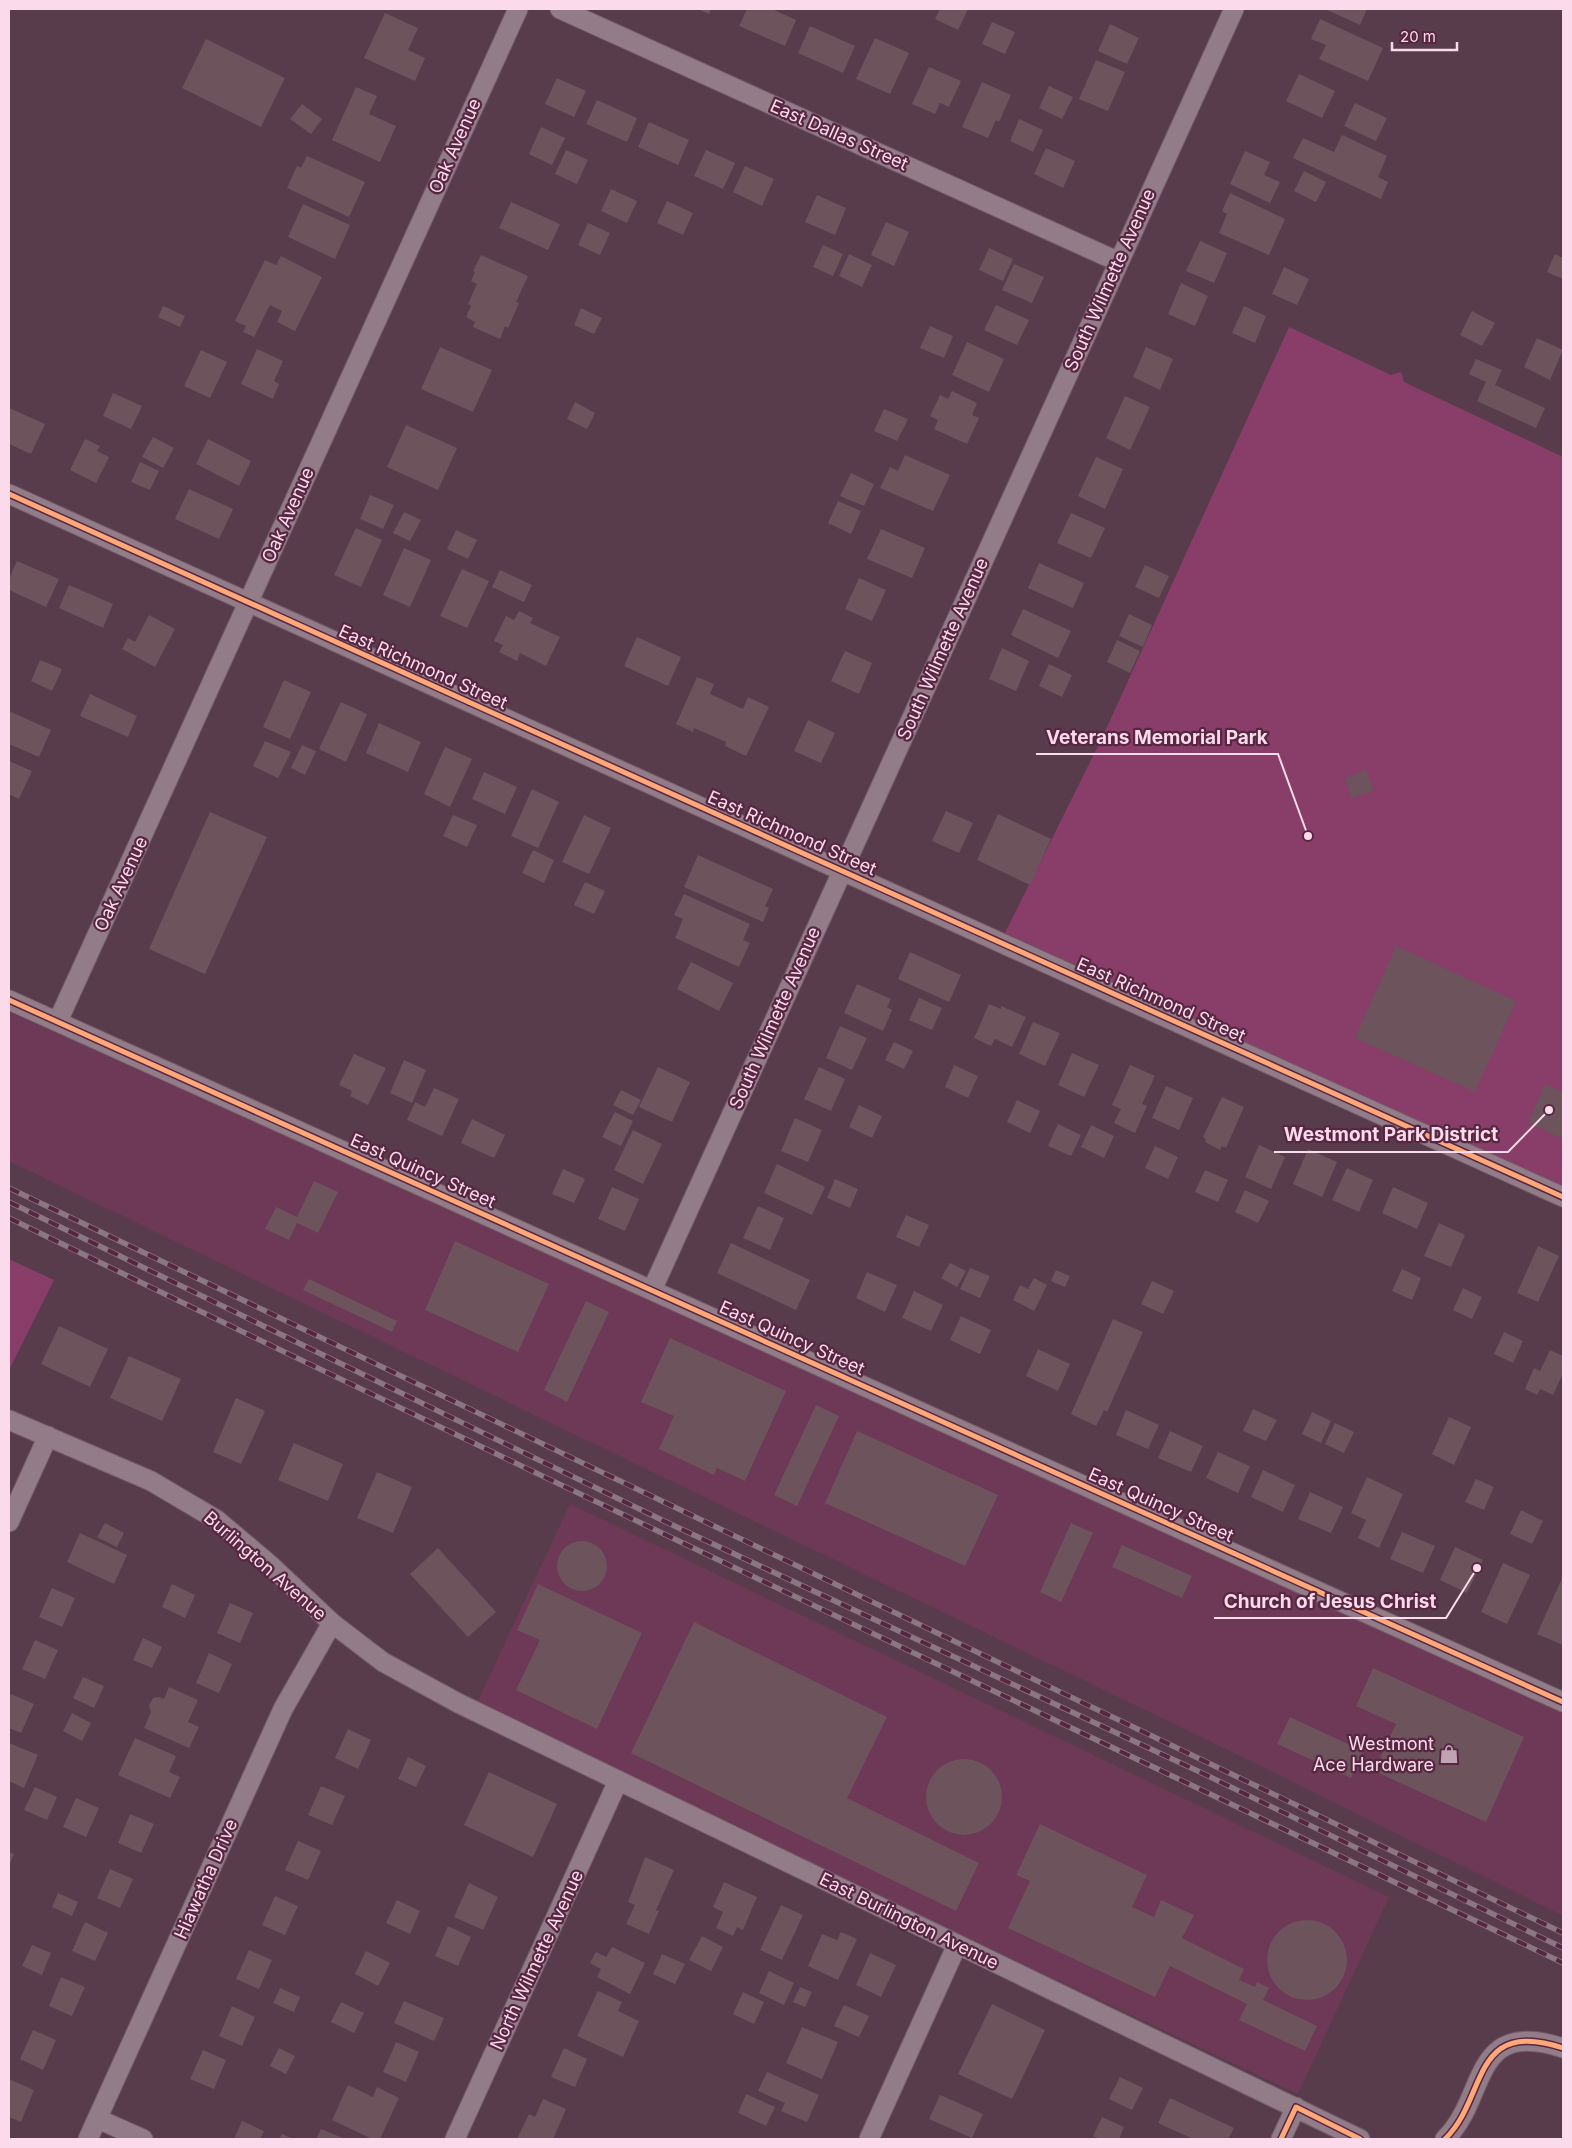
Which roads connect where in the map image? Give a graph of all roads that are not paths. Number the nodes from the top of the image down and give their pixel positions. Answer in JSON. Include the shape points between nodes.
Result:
{"nodes":[{"id":1,"x":518,"y":9,"type":"edge"},
{"id":2,"x":560,"y":9,"type":"edge"},
{"id":3,"x":1234,"y":9,"type":"edge"},
{"id":4,"x":1119,"y":262,"type":"junction"},
{"id":5,"x":9,"y":494,"type":"edge"},
{"id":6,"x":248,"y":603,"type":"junction"},
{"id":7,"x":842,"y":871,"type":"junction"},
{"id":8,"x":9,"y":1000,"type":"edge"},
{"id":9,"x":58,"y":1021,"type":"junction"},
{"id":10,"x":1563,"y":1197,"type":"edge"},
{"id":11,"x":652,"y":1290,"type":"junction"},
{"id":12,"x":9,"y":1420,"type":"edge"},
{"id":13,"x":48,"y":1436,"type":"junction"},
{"id":14,"x":9,"y":1522,"type":"edge"},
{"id":15,"x":332,"y":1624,"type":"junction"},
{"id":16,"x":1563,"y":1702,"type":"edge"},
{"id":17,"x":458,"y":1703,"type":"joint"},
{"id":18,"x":618,"y":1781,"type":"junction"},
{"id":19,"x":957,"y":1945,"type":"junction"},
{"id":20,"x":1563,"y":2048,"type":"edge"},
{"id":21,"x":1296,"y":2107,"type":"junction"},
{"id":22,"x":98,"y":2119,"type":"junction"},
{"id":23,"x":88,"y":2139,"type":"edge"},
{"id":24,"x":143,"y":2139,"type":"edge"},
{"id":25,"x":455,"y":2139,"type":"edge"},
{"id":26,"x":869,"y":2139,"type":"edge"},
{"id":27,"x":1281,"y":2139,"type":"edge"},
{"id":28,"x":1360,"y":2139,"type":"edge"},
{"id":29,"x":1445,"y":2139,"type":"edge"}],
"edges":[{"from":1,"to":6,"type":"street","name":"Oak Avenue"},
{"from":2,"to":4,"type":"street","name":"East Dallas Street"},
{"from":3,"to":4,"type":"street","name":"South Wilmette Avenue"},
{"from":4,"to":7,"type":"street","name":"South Wilmette Avenue"},
{"from":5,"to":6,"type":"street","name":"East Richmond Street"},
{"from":6,"to":7,"type":"street","name":"East Richmond Street"},
{"from":6,"to":9,"type":"street","name":"Oak Avenue"},
{"from":7,"to":10,"type":"street","name":"East Richmond Street"},
{"from":7,"to":11,"type":"street","name":"South Wilmette Avenue"},
{"from":8,"to":9,"type":"street","name":"East Quincy Street"},
{"from":9,"to":11,"type":"street","name":"East Quincy Street"},
{"from":11,"to":16,"type":"street","name":"East Quincy Street"},
{"from":12,"to":13,"type":"street","name":"Burlington Avenue"},
{"from":13,"to":14,"type":"street"},
{"from":13,"to":15,"type":"street","name":"Burlington Avenue","via":[[151,1481],[217,1520]]},
{"from":15,"to":17,"type":"street","name":"Burlington Avenue","via":[[383,1662]]},
{"from":15,"to":22,"type":"street","name":"Hiawatha Drive","via":[[282,1709]]},
{"from":17,"to":18,"type":"street","name":"East Burlington Avenue"},
{"from":18,"to":19,"type":"street","name":"East Burlington Avenue"},
{"from":18,"to":25,"type":"street","name":"North Wilmette Avenue"},
{"from":19,"to":21,"type":"street","name":"East Burlington Avenue"},
{"from":19,"to":26,"type":"street"},
{"from":20,"to":29,"type":"street","via":[[1544,2042],[1515,2043],[1495,2053],[1479,2076],[1452,2132]]},
{"from":21,"to":27,"type":"street"},
{"from":21,"to":28,"type":"street","name":"East Burlington Avenue"},
{"from":22,"to":23,"type":"street","name":"Hiawatha Drive"},
{"from":22,"to":24,"type":"street"}]}
